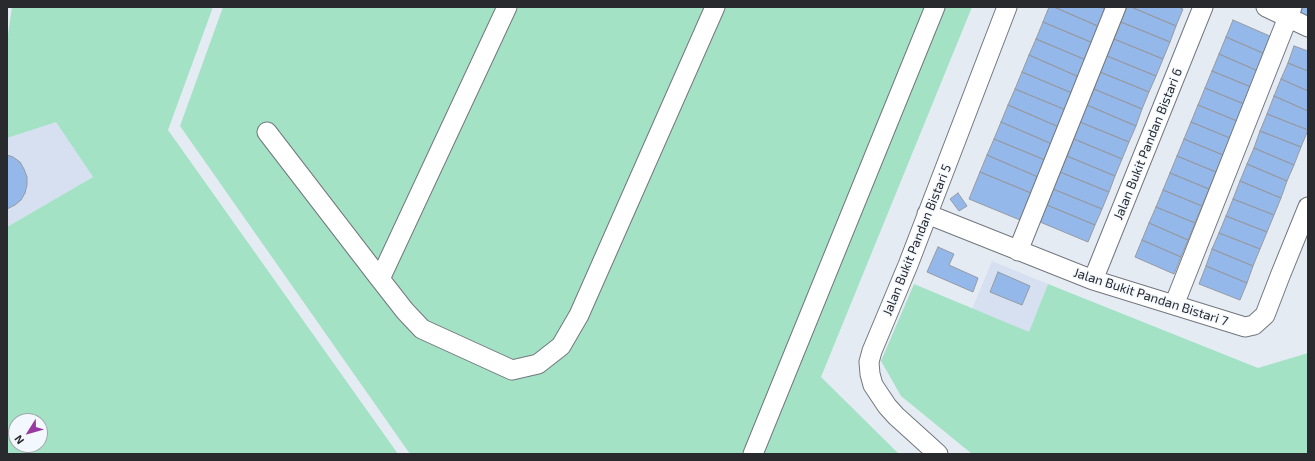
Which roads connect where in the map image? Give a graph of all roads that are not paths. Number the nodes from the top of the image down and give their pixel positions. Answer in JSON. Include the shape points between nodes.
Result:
{"nodes":[{"id":1,"x":507,"y":7,"type":"edge"},
{"id":2,"x":715,"y":7,"type":"edge"},
{"id":3,"x":935,"y":7,"type":"edge"},
{"id":4,"x":1007,"y":7,"type":"edge"},
{"id":5,"x":1116,"y":7,"type":"edge"},
{"id":6,"x":1203,"y":7,"type":"edge"},
{"id":7,"x":1266,"y":7,"type":"edge"},
{"id":8,"x":1290,"y":12,"type":"edge"},
{"id":9,"x":1308,"y":27,"type":"edge"},
{"id":10,"x":266,"y":132,"type":"dead end"},
{"id":11,"x":1308,"y":207,"type":"edge"},
{"id":12,"x":927,"y":214,"type":"junction"},
{"id":13,"x":1018,"y":251,"type":"junction"},
{"id":14,"x":380,"y":279,"type":"junction"},
{"id":15,"x":1092,"y":280,"type":"junction"},
{"id":16,"x":1174,"y":305,"type":"junction"},
{"id":17,"x":754,"y":454,"type":"edge"},
{"id":18,"x":938,"y":454,"type":"edge"}],
"edges":[{"from":1,"to":14,"type":"street"},
{"from":2,"to":14,"type":"street","via":[[579,315],[560,346],[538,364],[512,370],[422,329]]},
{"from":3,"to":17,"type":"street"},
{"from":4,"to":12,"type":"street","name":"Jalan Bukit Pandan Bistari 5"},
{"from":5,"to":13,"type":"street"},
{"from":6,"to":15,"type":"street","name":"Jalan Bukit Pandan Bistari 6"},
{"from":7,"to":8,"type":"street"},
{"from":8,"to":9,"type":"street"},
{"from":8,"to":16,"type":"street"},
{"from":10,"to":14,"type":"street"},
{"from":11,"to":16,"type":"street","name":"Jalan Bukit Pandan Bistari 7","via":[[1265,315],[1254,325],[1245,327]]},
{"from":12,"to":13,"type":"street","name":"Jalan Bukit Pandan Bistari 7"},
{"from":12,"to":18,"type":"street","name":"Jalan Bukit Pandan Bistari 5","via":[[869,362],[873,385],[887,406]]},
{"from":13,"to":15,"type":"street","name":"Jalan Bukit Pandan Bistari 7"},
{"from":15,"to":16,"type":"street","name":"Jalan Bukit Pandan Bistari 7"}]}
